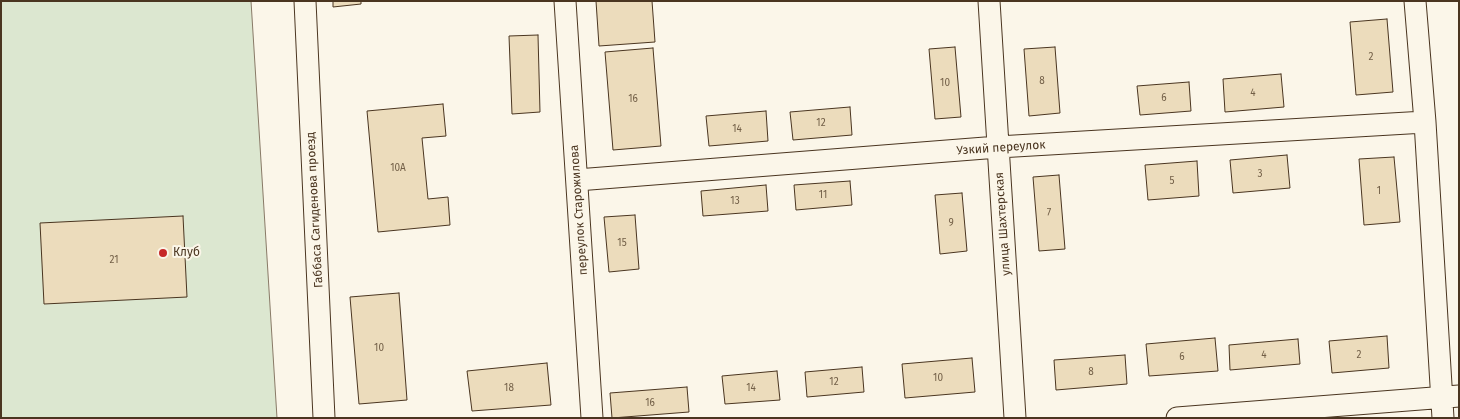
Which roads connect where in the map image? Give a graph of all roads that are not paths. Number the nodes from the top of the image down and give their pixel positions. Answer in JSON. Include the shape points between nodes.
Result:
{"nodes":[{"id":1,"x":305,"y":1,"type":"edge"},
{"id":2,"x":566,"y":1,"type":"edge"},
{"id":3,"x":989,"y":1,"type":"edge"},
{"id":4,"x":1415,"y":1,"type":"edge"},
{"id":5,"x":1425,"y":122,"type":"junction"},
{"id":6,"x":998,"y":148,"type":"junction"},
{"id":7,"x":577,"y":180,"type":"junction"},
{"id":8,"x":1448,"y":404,"type":"edge"},
{"id":9,"x":324,"y":418,"type":"edge"},
{"id":10,"x":592,"y":418,"type":"edge"},
{"id":11,"x":1015,"y":418,"type":"edge"},
{"id":12,"x":1177,"y":418,"type":"edge"}],
"edges":[{"from":1,"to":9,"type":"street","name":"Габбаса Сагиденова проезд"},
{"from":2,"to":7,"type":"street","name":"переулок Старожилова"},
{"from":3,"to":6,"type":"street","name":"улица Шахтерская"},
{"from":4,"to":5,"type":"street"},
{"from":5,"to":6,"type":"street","name":"Узкий переулок"},
{"from":5,"to":8,"type":"street"},
{"from":6,"to":7,"type":"street","name":"Узкий переулок"},
{"from":6,"to":11,"type":"street","name":"улица Шахтерская"},
{"from":7,"to":10,"type":"street","name":"переулок Старожилова"},
{"from":8,"to":12,"type":"street"}]}
